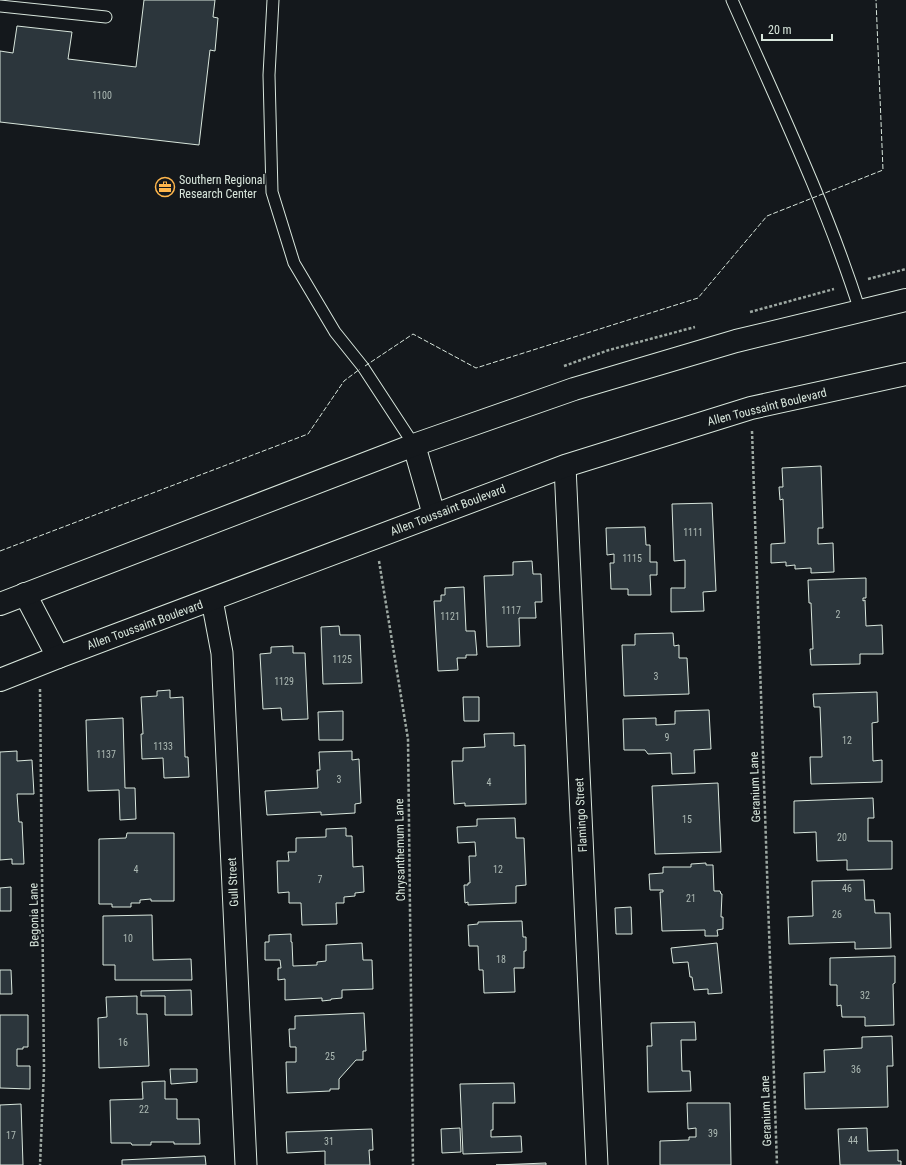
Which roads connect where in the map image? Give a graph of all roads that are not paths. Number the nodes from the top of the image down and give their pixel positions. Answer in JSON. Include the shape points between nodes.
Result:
{"nodes":[{"id":1,"x":273,"y":0,"type":"edge"},
{"id":2,"x":732,"y":0,"type":"edge"},
{"id":3,"x":0,"y":6,"type":"edge"},
{"id":4,"x":106,"y":17,"type":"dead end"},
{"id":5,"x":906,"y":300,"type":"edge"},
{"id":6,"x":860,"y":311,"type":"junction"},
{"id":7,"x":906,"y":374,"type":"edge"},
{"id":8,"x":414,"y":446,"type":"junction"},
{"id":9,"x":565,"y":466,"type":"junction"},
{"id":10,"x":434,"y":515,"type":"junction"},
{"id":11,"x":25,"y":594,"type":"junction"},
{"id":12,"x":212,"y":600,"type":"junction"},
{"id":13,"x":0,"y":604,"type":"edge"},
{"id":14,"x":49,"y":661,"type":"junction"},
{"id":15,"x":0,"y":680,"type":"edge"},
{"id":16,"x":246,"y":1165,"type":"edge"},
{"id":17,"x":597,"y":1165,"type":"edge"}],
"edges":[{"from":1,"to":8,"type":"lane","via":[[269,75],[272,192],[294,263],[336,332],[363,367]]},
{"from":2,"to":6,"type":"lane","via":[[818,196]]},
{"from":3,"to":4,"type":"lane"},
{"from":5,"to":6,"type":"main road"},
{"from":6,"to":8,"type":"main road","via":[[736,341],[574,389]]},
{"from":7,"to":9,"type":"main road","name":"Allen Toussaint Boulevard","via":[[751,408]]},
{"from":8,"to":10,"type":"main road"},
{"from":8,"to":11,"type":"main road"},
{"from":9,"to":10,"type":"main road","name":"Allen Toussaint Boulevard"},
{"from":9,"to":17,"type":"street","name":"Flamingo Street"},
{"from":10,"to":12,"type":"main road","name":"Allen Toussaint Boulevard"},
{"from":11,"to":13,"type":"main road"},
{"from":11,"to":14,"type":"main road"},
{"from":12,"to":14,"type":"main road","name":"Allen Toussaint Boulevard"},
{"from":12,"to":16,"type":"street","name":"Gull Street","via":[[222,653]]},
{"from":14,"to":15,"type":"main road","name":"Allen Toussaint Boulevard"}]}
